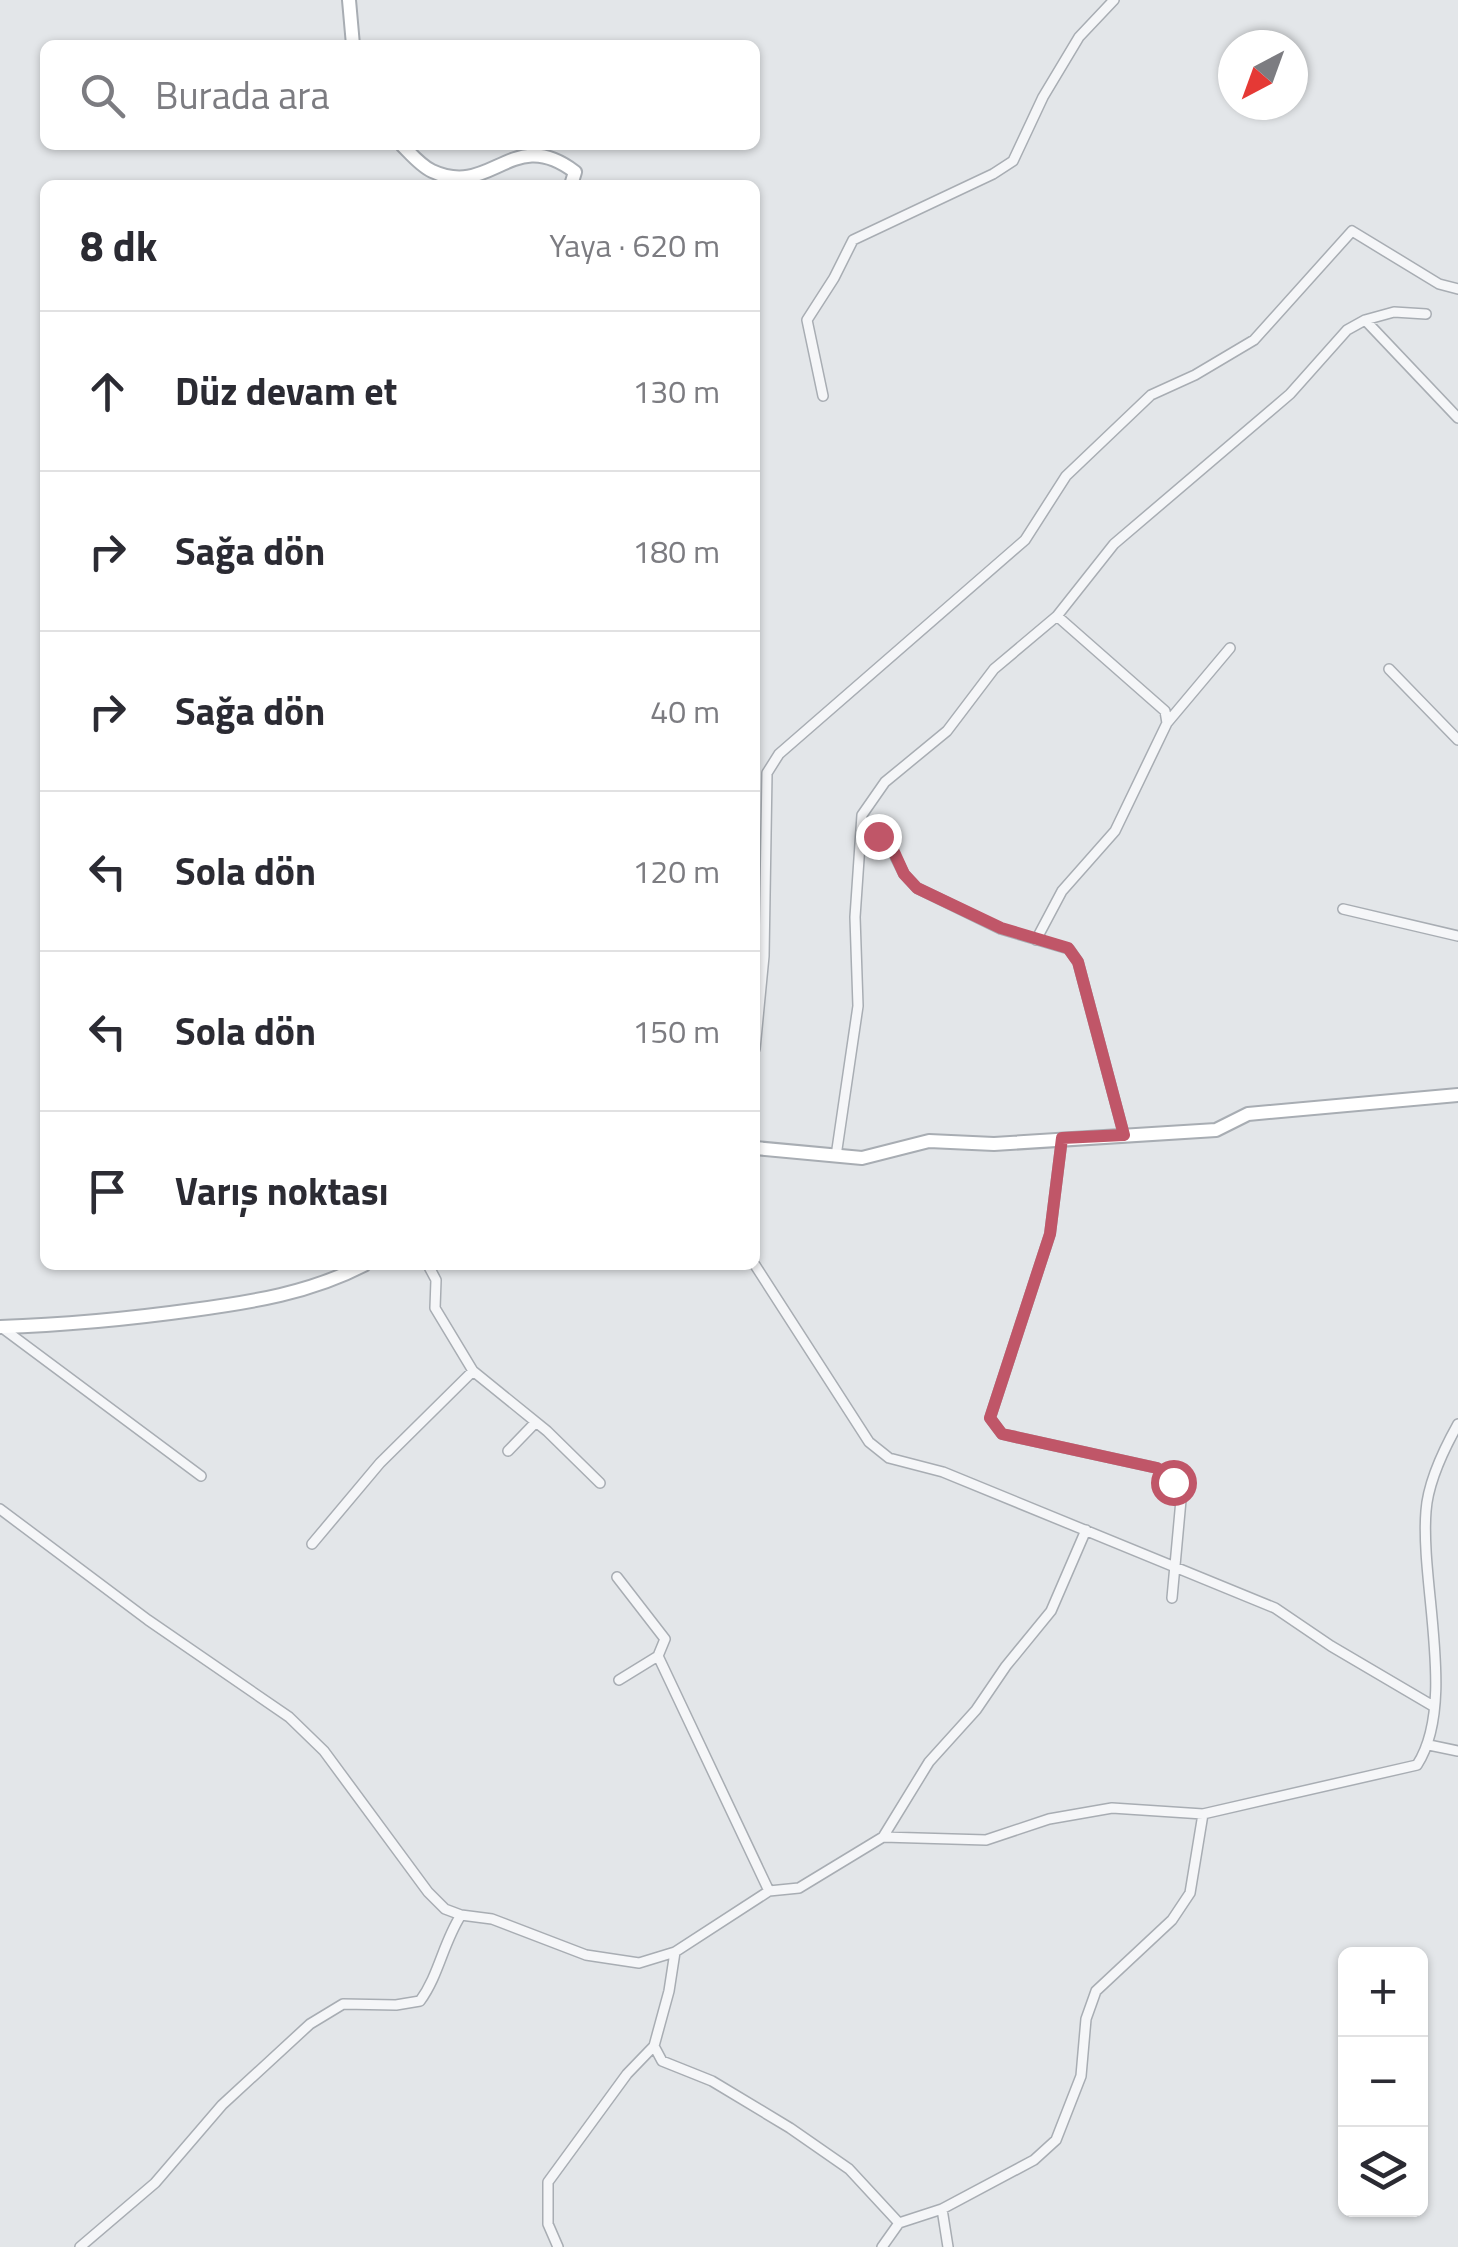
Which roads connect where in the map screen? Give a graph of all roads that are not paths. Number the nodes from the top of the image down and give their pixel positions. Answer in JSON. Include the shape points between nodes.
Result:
{"nodes":[{"id":1,"x":350,"y":0,"type":"edge"},
{"id":2,"x":1114,"y":0,"type":"edge"},
{"id":3,"x":353,"y":40,"type":"edge"},
{"id":4,"x":407,"y":150,"type":"edge"},
{"id":5,"x":573,"y":180,"type":"edge"},
{"id":6,"x":1458,"y":289,"type":"edge"},
{"id":7,"x":1426,"y":314,"type":"dead end"},
{"id":8,"x":1365,"y":320,"type":"junction"},
{"id":9,"x":823,"y":396,"type":"dead end"},
{"id":10,"x":1458,"y":418,"type":"edge"},
{"id":11,"x":1056,"y":616,"type":"junction"},
{"id":12,"x":1230,"y":648,"type":"dead end"},
{"id":13,"x":1389,"y":670,"type":"dead end"},
{"id":14,"x":1166,"y":723,"type":"junction"},
{"id":15,"x":1458,"y":740,"type":"edge"},
{"id":16,"x":861,"y":830,"type":"junction"},
{"id":17,"x":1342,"y":909,"type":"dead end"},
{"id":18,"x":1458,"y":936,"type":"edge"},
{"id":19,"x":1036,"y":940,"type":"junction"},
{"id":20,"x":760,"y":997,"type":"edge"},
{"id":21,"x":1458,"y":1095,"type":"edge"},
{"id":22,"x":1124,"y":1135,"type":"junction"},
{"id":23,"x":1062,"y":1138,"type":"junction"},
{"id":24,"x":760,"y":1148,"type":"edge"},
{"id":25,"x":836,"y":1156,"type":"junction"},
{"id":26,"x":353,"y":1270,"type":"edge"},
{"id":27,"x":431,"y":1270,"type":"edge"},
{"id":28,"x":758,"y":1270,"type":"edge"},
{"id":29,"x":0,"y":1327,"type":"edge"},
{"id":30,"x":473,"y":1372,"type":"junction"},
{"id":31,"x":536,"y":1422,"type":"junction"},
{"id":32,"x":1458,"y":1424,"type":"edge"},
{"id":33,"x":508,"y":1451,"type":"dead end"},
{"id":34,"x":201,"y":1476,"type":"dead end"},
{"id":35,"x":600,"y":1483,"type":"dead end"},
{"id":36,"x":0,"y":1509,"type":"edge"},
{"id":37,"x":1086,"y":1530,"type":"junction"},
{"id":38,"x":312,"y":1544,"type":"dead end"},
{"id":39,"x":1177,"y":1567,"type":"junction"},
{"id":40,"x":617,"y":1577,"type":"dead end"},
{"id":41,"x":1172,"y":1598,"type":"dead end"},
{"id":42,"x":658,"y":1656,"type":"junction"},
{"id":43,"x":619,"y":1680,"type":"dead end"},
{"id":44,"x":1433,"y":1706,"type":"junction"},
{"id":45,"x":1429,"y":1745,"type":"junction"},
{"id":46,"x":1458,"y":1750,"type":"edge"},
{"id":47,"x":1204,"y":1814,"type":"junction"},
{"id":48,"x":883,"y":1837,"type":"junction"},
{"id":49,"x":769,"y":1891,"type":"junction"},
{"id":50,"x":461,"y":1916,"type":"junction"},
{"id":51,"x":675,"y":1952,"type":"junction"},
{"id":52,"x":654,"y":2046,"type":"junction"},
{"id":53,"x":942,"y":2209,"type":"junction"},
{"id":54,"x":899,"y":2222,"type":"junction"},
{"id":55,"x":80,"y":2247,"type":"edge"},
{"id":56,"x":558,"y":2247,"type":"edge"},
{"id":57,"x":882,"y":2247,"type":"edge"},
{"id":58,"x":948,"y":2247,"type":"edge"}],
"edges":[{"from":1,"to":3,"type":"street"},
{"from":2,"to":9,"type":"street","via":[[1079,37],[1014,160],[853,240],[807,320]]},
{"from":4,"to":5,"type":"street","via":[[429,170],[454,178],[533,153],[556,158],[575,172]]},
{"from":6,"to":20,"type":"street","via":[[1352,231],[1254,340],[1151,394],[1066,476],[1025,540],[779,754],[767,773]]},
{"from":7,"to":8,"type":"street","via":[[1394,312]]},
{"from":8,"to":10,"type":"street"},
{"from":8,"to":11,"type":"street","via":[[1290,394],[1114,544]]},
{"from":11,"to":14,"type":"street","via":[[1165,710]]},
{"from":11,"to":16,"type":"street","via":[[994,670],[946,731],[885,782],[862,815]]},
{"from":12,"to":14,"type":"street"},
{"from":13,"to":15,"type":"street"},
{"from":14,"to":19,"type":"street","via":[[1115,831],[1062,891]]},
{"from":16,"to":19,"type":"street","via":[[894,852],[917,888]]},
{"from":16,"to":25,"type":"street","via":[[854,916],[858,1006]]},
{"from":17,"to":18,"type":"street"},
{"from":19,"to":22,"type":"street","via":[[1068,948],[1078,962]]},
{"from":21,"to":22,"type":"street","via":[[1248,1114],[1216,1130]]},
{"from":22,"to":23,"type":"street"},
{"from":23,"to":25,"type":"street","via":[[929,1141],[862,1158]]},
{"from":23,"to":39,"type":"street","via":[[1050,1234],[990,1418],[1002,1434],[1157,1468],[1181,1500]]},
{"from":24,"to":25,"type":"street"},
{"from":26,"to":29,"type":"street","via":[[310,1289],[227,1305],[96,1323]]},
{"from":27,"to":30,"type":"street","via":[[435,1308]]},
{"from":28,"to":37,"type":"street","via":[[869,1442],[889,1458],[943,1472]]},
{"from":29,"to":34,"type":"street"},
{"from":30,"to":31,"type":"street"},
{"from":30,"to":38,"type":"street","via":[[380,1463]]},
{"from":31,"to":33,"type":"street"},
{"from":31,"to":35,"type":"street"},
{"from":32,"to":44,"type":"street","via":[[1426,1508],[1437,1666]]},
{"from":36,"to":50,"type":"street","via":[[289,1718],[324,1751],[428,1892]]},
{"from":37,"to":39,"type":"street"},
{"from":37,"to":48,"type":"street","via":[[1050,1612],[930,1762]]},
{"from":39,"to":41,"type":"street"},
{"from":39,"to":44,"type":"street","via":[[1275,1608]]},
{"from":40,"to":42,"type":"street","via":[[665,1639]]},
{"from":42,"to":43,"type":"street"},
{"from":42,"to":49,"type":"street"},
{"from":44,"to":45,"type":"street"},
{"from":45,"to":46,"type":"street"},
{"from":45,"to":47,"type":"street","via":[[1417,1765]]},
{"from":47,"to":48,"type":"street","via":[[1112,1808],[986,1840]]},
{"from":47,"to":53,"type":"street","via":[[1190,1893],[1172,1920],[1096,1992],[1081,2076],[1056,2140],[1034,2160]]},
{"from":48,"to":49,"type":"street","via":[[799,1888]]},
{"from":49,"to":51,"type":"street"},
{"from":50,"to":51,"type":"street","via":[[492,1919],[586,1955],[639,1963]]},
{"from":50,"to":55,"type":"street","via":[[420,2001],[344,2004],[310,2024],[222,2106],[155,2182]]},
{"from":51,"to":52,"type":"street"},
{"from":52,"to":54,"type":"street","via":[[662,2060],[712,2081],[834,2159]]},
{"from":52,"to":56,"type":"street","via":[[548,2182],[548,2224]]},
{"from":53,"to":54,"type":"street"},
{"from":53,"to":58,"type":"street"},
{"from":54,"to":57,"type":"street"}]}
